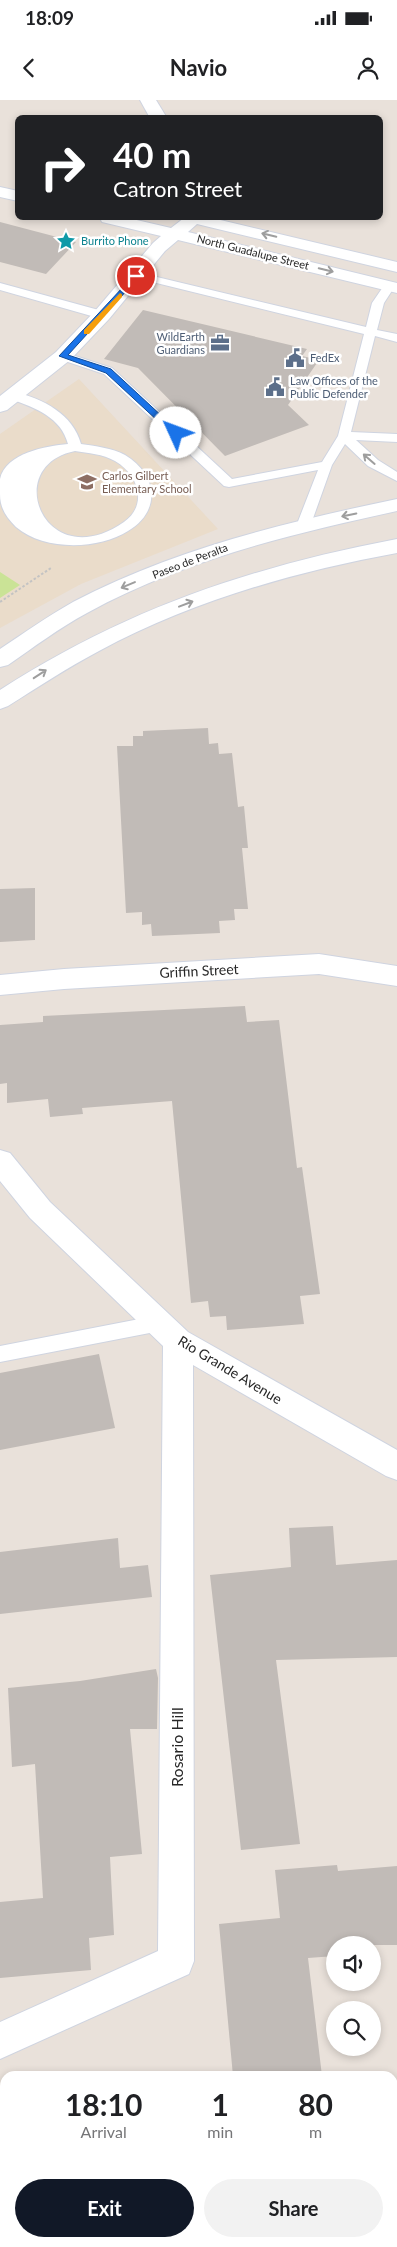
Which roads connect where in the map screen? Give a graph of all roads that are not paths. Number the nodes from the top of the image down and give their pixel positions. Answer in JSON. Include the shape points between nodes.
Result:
{"nodes":[{"id":1,"x":148,"y":100,"type":"edge"},
{"id":2,"x":157,"y":115,"type":"edge"},
{"id":3,"x":0,"y":192,"type":"edge"},
{"id":4,"x":15,"y":195,"type":"edge"},
{"id":5,"x":117,"y":220,"type":"edge"},
{"id":6,"x":191,"y":220,"type":"edge"},
{"id":7,"x":202,"y":220,"type":"edge"},
{"id":8,"x":175,"y":233,"type":"junction"},
{"id":9,"x":397,"y":266,"type":"edge"},
{"id":10,"x":136,"y":276,"type":"junction"},
{"id":11,"x":0,"y":286,"type":"edge"},
{"id":12,"x":393,"y":287,"type":"edge"},
{"id":13,"x":102,"y":316,"type":"junction"},
{"id":14,"x":372,"y":333,"type":"junction"},
{"id":15,"x":397,"y":338,"type":"edge"},
{"id":16,"x":63,"y":356,"type":"junction"},
{"id":17,"x":8,"y":401,"type":"edge"},
{"id":18,"x":344,"y":436,"type":"junction"},
{"id":19,"x":397,"y":438,"type":"edge"},
{"id":20,"x":75,"y":447,"type":"junction"},
{"id":21,"x":326,"y":465,"type":"junction"},
{"id":22,"x":397,"y":477,"type":"edge"},
{"id":23,"x":397,"y":505,"type":"edge"},
{"id":24,"x":304,"y":524,"type":"junction"},
{"id":25,"x":397,"y":546,"type":"edge"},
{"id":26,"x":0,"y":660,"type":"edge"},
{"id":27,"x":0,"y":701,"type":"edge"},
{"id":28,"x":397,"y":976,"type":"edge"},
{"id":29,"x":0,"y":985,"type":"edge"},
{"id":30,"x":0,"y":1161,"type":"edge"},
{"id":31,"x":169,"y":1332,"type":"junction"},
{"id":32,"x":0,"y":1354,"type":"edge"},
{"id":33,"x":397,"y":1466,"type":"edge"},
{"id":34,"x":0,"y":2041,"type":"edge"}],
"edges":[{"from":1,"to":2,"type":"street"},
{"from":3,"to":4,"type":"street"},
{"from":5,"to":8,"type":"street","name":"North Guadalupe Street"},
{"from":6,"to":8,"type":"street"},
{"from":9,"to":7,"type":"street","name":"North Guadalupe Street","one_way":true},
{"from":8,"to":10,"type":"street"},
{"from":8,"to":12,"type":"street","name":"North Guadalupe Street","one_way":true},
{"from":10,"to":13,"type":"street"},
{"from":10,"to":14,"type":"lane"},
{"from":11,"to":13,"type":"lane"},
{"from":12,"to":14,"type":"lane","via":[[378,303]]},
{"from":13,"to":16,"type":"street"},
{"from":14,"to":15,"type":"lane"},
{"from":14,"to":18,"type":"lane"},
{"from":16,"to":17,"type":"street"},
{"from":16,"to":21,"type":"lane","via":[[108,371],[229,483]]},
{"from":17,"to":20,"type":"lane","via":[[63,419],[74,436]]},
{"from":18,"to":19,"type":"lane"},
{"from":18,"to":21,"type":"lane"},
{"from":22,"to":18,"type":"lane","one_way":true,"via":[[374,463]]},
{"from":20,"to":20,"type":"lane","via":[[41,452],[15,466],[7,476],[2,496],[14,517],[41,535],[76,541],[108,535],[134,521],[146,500],[145,487],[139,476],[120,458]]},
{"from":21,"to":24,"type":"lane"},
{"from":23,"to":24,"type":"street","name":"Paseo de Peralta","one_way":true},
{"from":24,"to":26,"type":"street","name":"Paseo de Peralta","one_way":true,"via":[[240,542],[92,601]]},
{"from":27,"to":25,"type":"street","one_way":true,"via":[[42,672],[153,616],[287,569]]},
{"from":28,"to":29,"type":"street","name":"Griffin Street","via":[[319,964]]},
{"from":30,"to":31,"type":"street","name":"Rio Grande Avenue","via":[[40,1210]]},
{"from":31,"to":32,"type":"lane"},
{"from":31,"to":33,"type":"street","name":"Rio Grande Avenue"},
{"from":31,"to":34,"type":"street","name":"Rosario Hill","via":[[176,1961]]}]}
